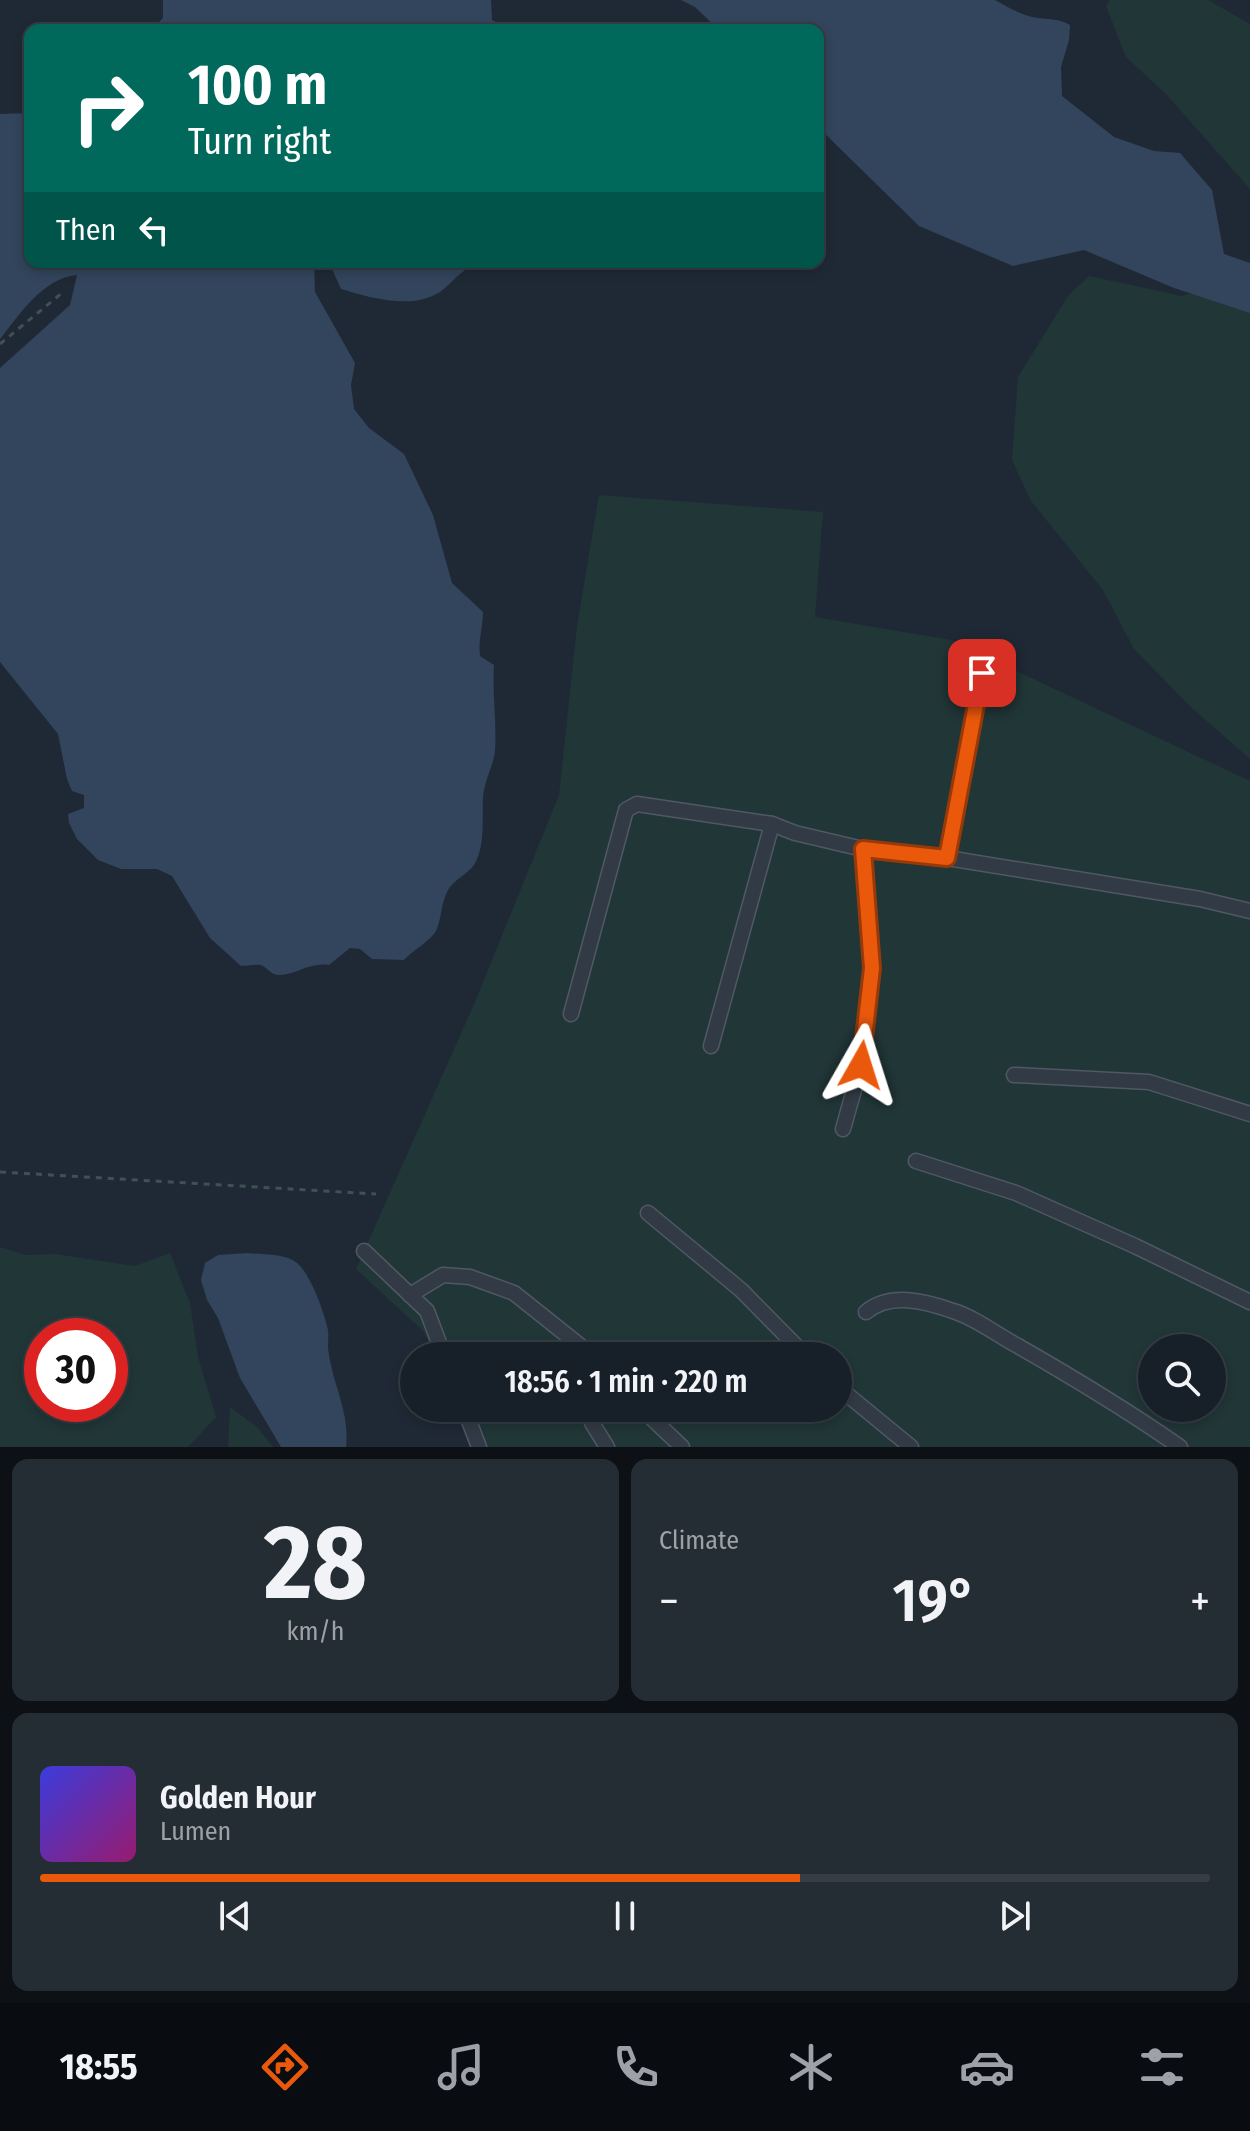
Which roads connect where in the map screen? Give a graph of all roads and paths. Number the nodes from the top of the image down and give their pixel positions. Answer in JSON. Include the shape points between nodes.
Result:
{"nodes":[{"id":1,"x":62,"y":293,"type":"dead end"},
{"id":2,"x":0,"y":344,"type":"edge"},
{"id":3,"x":982,"y":673,"type":"dead end"},
{"id":4,"x":772,"y":824,"type":"junction"},
{"id":5,"x":863,"y":849,"type":"junction"},
{"id":6,"x":947,"y":858,"type":"junction"},
{"id":7,"x":1250,"y":911,"type":"edge"},
{"id":8,"x":571,"y":1014,"type":"dead end"},
{"id":9,"x":711,"y":1046,"type":"dead end"},
{"id":10,"x":1014,"y":1075,"type":"dead end"},
{"id":11,"x":1250,"y":1114,"type":"edge"},
{"id":12,"x":843,"y":1129,"type":"dead end"},
{"id":13,"x":916,"y":1161,"type":"dead end"},
{"id":14,"x":0,"y":1172,"type":"edge"},
{"id":15,"x":376,"y":1194,"type":"dead end"},
{"id":16,"x":648,"y":1213,"type":"dead end"},
{"id":17,"x":364,"y":1251,"type":"dead end"},
{"id":18,"x":410,"y":1295,"type":"junction"},
{"id":19,"x":1250,"y":1302,"type":"edge"},
{"id":20,"x":866,"y":1312,"type":"dead end"},
{"id":21,"x":439,"y":1342,"type":"edge"},
{"id":22,"x":575,"y":1342,"type":"edge"},
{"id":23,"x":792,"y":1342,"type":"edge"},
{"id":24,"x":852,"y":1399,"type":"edge"},
{"id":25,"x":469,"y":1422,"type":"edge"},
{"id":26,"x":592,"y":1422,"type":"edge"},
{"id":27,"x":656,"y":1422,"type":"edge"},
{"id":28,"x":479,"y":1447,"type":"edge"},
{"id":29,"x":607,"y":1447,"type":"edge"},
{"id":30,"x":682,"y":1447,"type":"edge"},
{"id":31,"x":911,"y":1447,"type":"edge"},
{"id":32,"x":1180,"y":1447,"type":"edge"}],
"edges":[{"from":1,"to":2,"type":"path"},
{"from":3,"to":6,"type":"street"},
{"from":4,"to":5,"type":"street"},
{"from":4,"to":8,"type":"street","via":[[637,804],[626,810]]},
{"from":4,"to":9,"type":"street"},
{"from":5,"to":6,"type":"street"},
{"from":5,"to":12,"type":"street","via":[[872,968],[861,1065]]},
{"from":6,"to":7,"type":"street"},
{"from":10,"to":11,"type":"street","via":[[1149,1082]]},
{"from":13,"to":19,"type":"street","via":[[1016,1193]]},
{"from":14,"to":15,"type":"path"},
{"from":16,"to":23,"type":"street","via":[[741,1290]]},
{"from":17,"to":18,"type":"street"},
{"from":18,"to":21,"type":"street","via":[[427,1311]]},
{"from":18,"to":22,"type":"street","via":[[443,1275],[470,1277],[514,1293]]},
{"from":20,"to":32,"type":"street","via":[[877,1302],[901,1300],[957,1312],[1117,1403]]},
{"from":24,"to":31,"type":"street"},
{"from":25,"to":28,"type":"street"},
{"from":26,"to":29,"type":"street"},
{"from":27,"to":30,"type":"street"}]}
